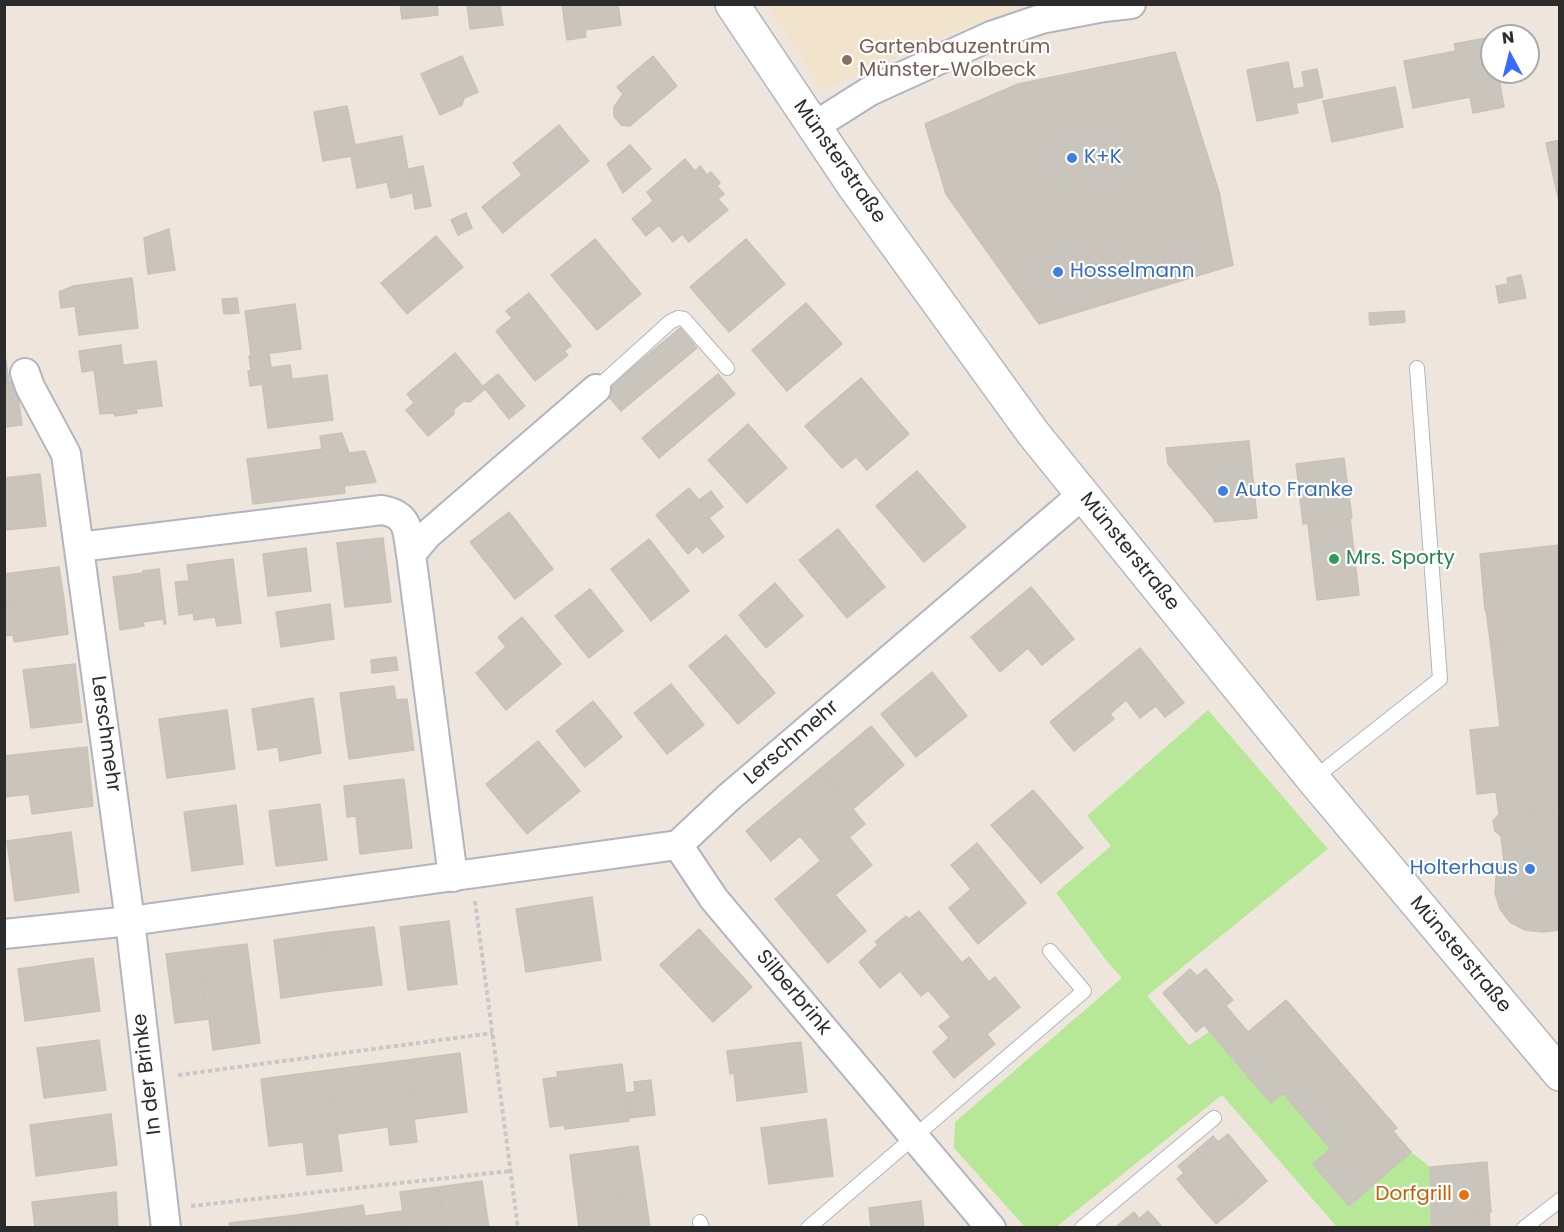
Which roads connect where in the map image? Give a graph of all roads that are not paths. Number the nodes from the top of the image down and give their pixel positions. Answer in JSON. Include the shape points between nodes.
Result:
{"nodes":[{"id":1,"x":732,"y":4,"type":"edge"},
{"id":2,"x":1131,"y":4,"type":"edge"},
{"id":3,"x":813,"y":127,"type":"junction"},
{"id":4,"x":727,"y":368,"type":"dead end"},
{"id":5,"x":1417,"y":368,"type":"dead end"},
{"id":6,"x":25,"y":374,"type":"dead end"},
{"id":7,"x":596,"y":389,"type":"joint"},
{"id":8,"x":1082,"y":495,"type":"junction"},
{"id":9,"x":79,"y":547,"type":"junction"},
{"id":10,"x":411,"y":554,"type":"junction"},
{"id":11,"x":1313,"y":779,"type":"junction"},
{"id":12,"x":678,"y":845,"type":"junction"},
{"id":13,"x":462,"y":875,"type":"junction"},
{"id":14,"x":130,"y":921,"type":"junction"},
{"id":15,"x":4,"y":934,"type":"edge"},
{"id":16,"x":1050,"y":951,"type":"dead end"},
{"id":17,"x":1560,"y":1074,"type":"edge"},
{"id":18,"x":1214,"y":1118,"type":"dead end"},
{"id":19,"x":913,"y":1137,"type":"junction"},
{"id":20,"x":1560,"y":1200,"type":"edge"},
{"id":21,"x":165,"y":1218,"type":"edge"},
{"id":22,"x":808,"y":1227,"type":"edge"},
{"id":23,"x":991,"y":1227,"type":"edge"},
{"id":24,"x":1082,"y":1227,"type":"edge"},
{"id":25,"x":1524,"y":1227,"type":"edge"}],
"edges":[{"from":1,"to":3,"type":"street","name":"Münsterstraße"},
{"from":2,"to":3,"type":"street","via":[[1041,19],[991,36],[870,91]]},
{"from":3,"to":8,"type":"street","name":"Münsterstraße","via":[[1012,405]]},
{"from":4,"to":7,"type":"lane","via":[[684,319],[678,318]]},
{"from":5,"to":11,"type":"lane","via":[[1440,679]]},
{"from":6,"to":9,"type":"street","name":"Lerschmehr","via":[[66,454]]},
{"from":7,"to":10,"type":"street"},
{"from":8,"to":11,"type":"street","name":"Münsterstraße"},
{"from":8,"to":12,"type":"street","name":"Lerschmehr"},
{"from":9,"to":10,"type":"street","via":[[382,510],[401,517]]},
{"from":9,"to":14,"type":"street","name":"Lerschmehr"},
{"from":10,"to":13,"type":"street"},
{"from":11,"to":17,"type":"street","name":"Münsterstraße"},
{"from":12,"to":13,"type":"street"},
{"from":12,"to":19,"type":"street","name":"Silberbrink","via":[[714,899]]},
{"from":13,"to":14,"type":"street"},
{"from":14,"to":15,"type":"street"},
{"from":14,"to":21,"type":"street","name":"In der Brinke"},
{"from":16,"to":19,"type":"lane","via":[[1084,991]]},
{"from":18,"to":24,"type":"lane"},
{"from":19,"to":22,"type":"lane"},
{"from":19,"to":23,"type":"street","name":"Silberbrink"},
{"from":20,"to":25,"type":"lane"}]}
